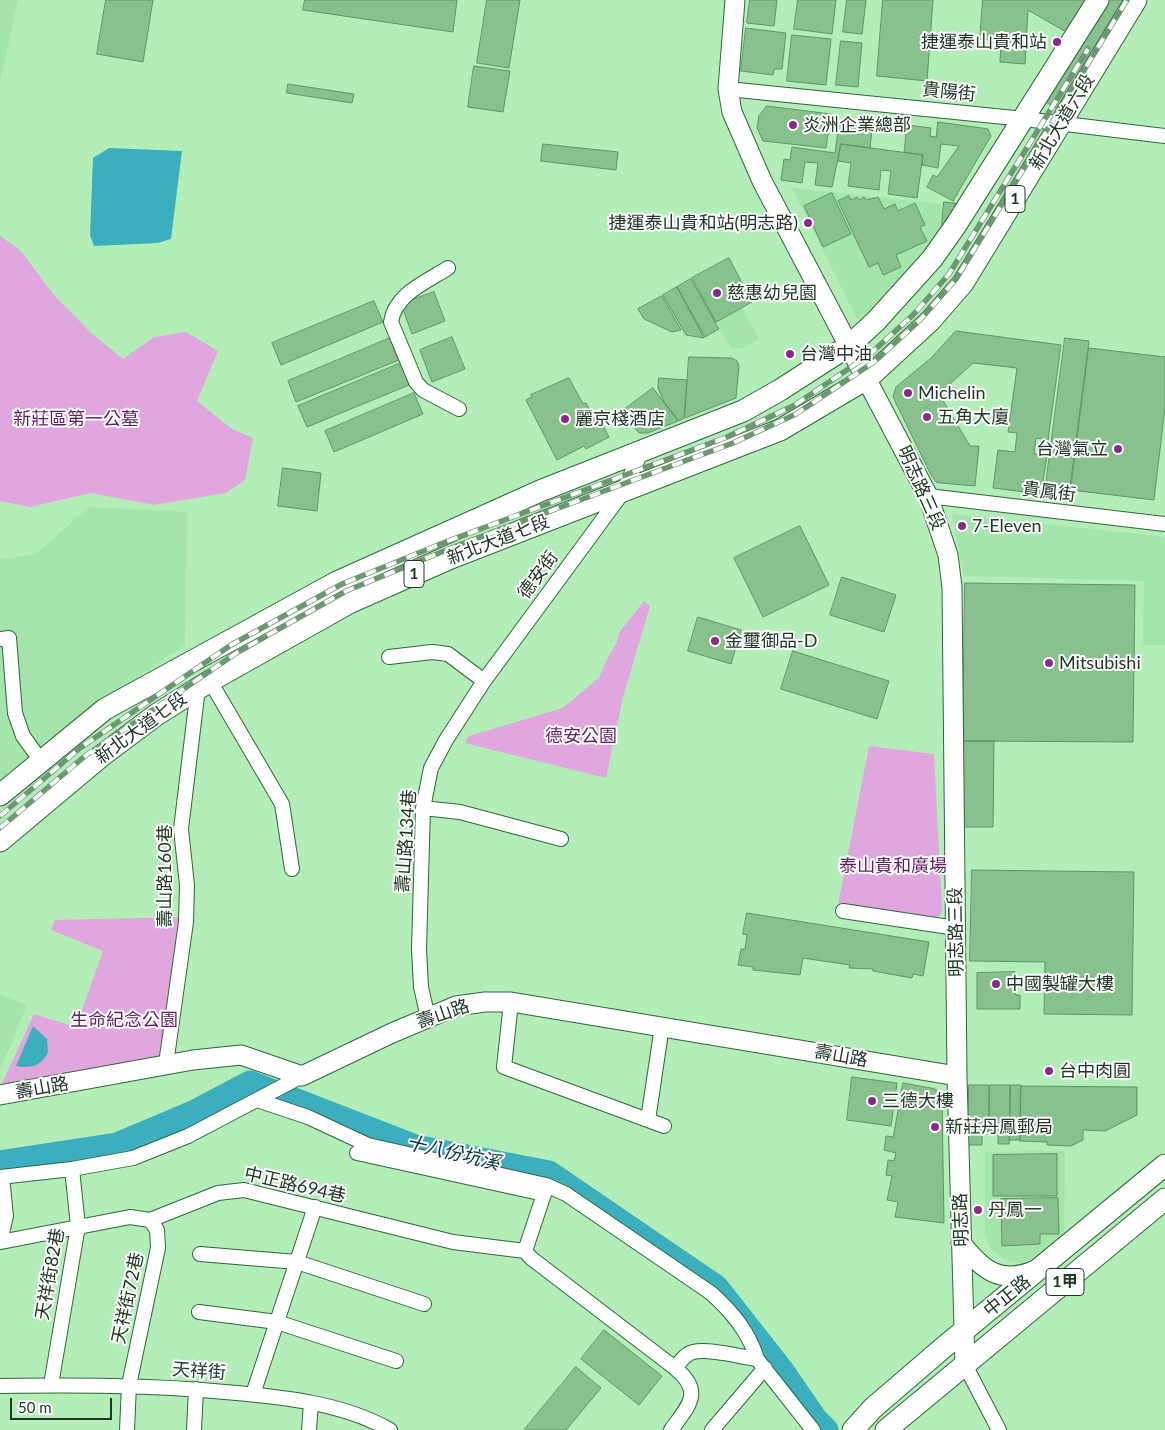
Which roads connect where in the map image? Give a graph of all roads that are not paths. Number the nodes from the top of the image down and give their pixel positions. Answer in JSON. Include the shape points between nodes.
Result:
{"nodes":[{"id":1,"x":735,"y":0,"type":"edge"},
{"id":2,"x":1098,"y":0,"type":"edge"},
{"id":3,"x":1136,"y":0,"type":"edge"},
{"id":4,"x":728,"y":89,"type":"junction"},
{"id":5,"x":1024,"y":118,"type":"junction"},
{"id":6,"x":1061,"y":123,"type":"junction"},
{"id":7,"x":1165,"y":136,"type":"edge"},
{"id":8,"x":448,"y":268,"type":"dead end"},
{"id":9,"x":850,"y":345,"type":"junction"},
{"id":10,"x":868,"y":378,"type":"junction"},
{"id":11,"x":459,"y":409,"type":"dead end"},
{"id":12,"x":642,"y":450,"type":"junction"},
{"id":13,"x":623,"y":492,"type":"junction"},
{"id":14,"x":928,"y":496,"type":"junction"},
{"id":15,"x":1165,"y":524,"type":"edge"},
{"id":16,"x":0,"y":638,"type":"edge"},
{"id":17,"x":389,"y":657,"type":"dead end"},
{"id":18,"x":484,"y":681,"type":"junction"},
{"id":19,"x":204,"y":684,"type":"junction"},
{"id":20,"x":41,"y":761,"type":"junction"},
{"id":21,"x":0,"y":795,"type":"edge"},
{"id":22,"x":423,"y":808,"type":"junction"},
{"id":23,"x":561,"y":839,"type":"dead end"},
{"id":24,"x":0,"y":841,"type":"edge"},
{"id":25,"x":292,"y":870,"type":"dead end"},
{"id":26,"x":843,"y":911,"type":"dead end"},
{"id":27,"x":956,"y":928,"type":"junction"},
{"id":28,"x":511,"y":1002,"type":"junction"},
{"id":29,"x":428,"y":1018,"type":"junction"},
{"id":30,"x":662,"y":1026,"type":"junction"},
{"id":31,"x":166,"y":1064,"type":"junction"},
{"id":32,"x":957,"y":1076,"type":"junction"},
{"id":33,"x":299,"y":1078,"type":"junction"},
{"id":34,"x":0,"y":1095,"type":"edge"},
{"id":35,"x":258,"y":1100,"type":"junction"},
{"id":36,"x":648,"y":1120,"type":"junction"},
{"id":37,"x":664,"y":1126,"type":"dead end"},
{"id":38,"x":357,"y":1154,"type":"dead end"},
{"id":39,"x":1165,"y":1165,"type":"edge"},
{"id":40,"x":72,"y":1169,"type":"junction"},
{"id":41,"x":1,"y":1177,"type":"edge"},
{"id":42,"x":1165,"y":1199,"type":"edge"},
{"id":43,"x":315,"y":1207,"type":"junction"},
{"id":44,"x":150,"y":1220,"type":"junction"},
{"id":45,"x":78,"y":1226,"type":"junction"},
{"id":46,"x":1,"y":1242,"type":"edge"},
{"id":47,"x":961,"y":1244,"type":"junction"},
{"id":48,"x":525,"y":1251,"type":"junction"},
{"id":49,"x":200,"y":1254,"type":"dead end"},
{"id":50,"x":297,"y":1262,"type":"junction"},
{"id":51,"x":1042,"y":1267,"type":"junction"},
{"id":52,"x":424,"y":1304,"type":"dead end"},
{"id":53,"x":199,"y":1312,"type":"dead end"},
{"id":54,"x":277,"y":1322,"type":"junction"},
{"id":55,"x":964,"y":1330,"type":"junction"},
{"id":56,"x":396,"y":1361,"type":"dead end"},
{"id":57,"x":761,"y":1363,"type":"junction"},
{"id":58,"x":965,"y":1365,"type":"junction"},
{"id":59,"x":675,"y":1368,"type":"junction"},
{"id":60,"x":50,"y":1385,"type":"junction"},
{"id":61,"x":129,"y":1385,"type":"junction"},
{"id":62,"x":0,"y":1386,"type":"edge"},
{"id":63,"x":196,"y":1389,"type":"junction"},
{"id":64,"x":253,"y":1394,"type":"junction"},
{"id":65,"x":311,"y":1403,"type":"junction"},
{"id":66,"x":127,"y":1430,"type":"edge"},
{"id":67,"x":194,"y":1430,"type":"edge"},
{"id":68,"x":309,"y":1430,"type":"edge"},
{"id":69,"x":390,"y":1430,"type":"edge"},
{"id":70,"x":671,"y":1430,"type":"edge"},
{"id":71,"x":712,"y":1430,"type":"edge"},
{"id":72,"x":813,"y":1430,"type":"edge"},
{"id":73,"x":852,"y":1430,"type":"edge"},
{"id":74,"x":886,"y":1430,"type":"edge"},
{"id":75,"x":1000,"y":1430,"type":"edge"}],
"edges":[{"from":1,"to":4,"type":"main road","name":"明志路三段"},
{"from":2,"to":5,"type":"main road","name":"新北大道六段","number":"1"},
{"from":3,"to":6,"type":"main road","name":"新北大道六段","number":"1"},
{"from":4,"to":5,"type":"street","name":"貴陽街"},
{"from":4,"to":9,"type":"main road","name":"明志路三段","via":[[732,112],[762,181]]},
{"from":5,"to":6,"type":"street","name":"貴陽街"},
{"from":5,"to":9,"type":"main road","name":"新北大道六段","number":"1","via":[[932,259]]},
{"from":6,"to":7,"type":"street","name":"貴陽街"},
{"from":6,"to":10,"type":"main road","name":"新北大道六段","number":"1","via":[[963,283],[930,321]]},
{"from":8,"to":11,"type":"street","via":[[404,297],[393,312],[391,322],[416,382],[424,390]]},
{"from":9,"to":10,"type":"main road","name":"明志路三段"},
{"from":9,"to":12,"type":"main road","name":"新北大道七段","number":"1","via":[[743,411]]},
{"from":10,"to":13,"type":"main road","name":"新北大道七段","number":"1","via":[[780,430]]},
{"from":10,"to":14,"type":"main road","name":"明志路三段"},
{"from":12,"to":13,"type":"street","name":"德安街"},
{"from":12,"to":20,"type":"main road","name":"新北大道七段","number":"1","via":[[540,491],[337,582],[105,709]]},
{"from":13,"to":18,"type":"street","name":"德安街"},
{"from":13,"to":19,"type":"main road","name":"新北大道七段","number":"1","via":[[451,558],[349,604]]},
{"from":14,"to":15,"type":"street","name":"貴鳳街"},
{"from":14,"to":27,"type":"main road","name":"明志路三段","via":[[948,554],[952,587]]},
{"from":16,"to":20,"type":"street","via":[[9,638],[16,713],[23,736]]},
{"from":17,"to":18,"type":"street","via":[[432,652],[448,654]]},
{"from":18,"to":22,"type":"street","name":"壽山路134巷","via":[[431,768]]},
{"from":19,"to":24,"type":"main road","name":"新北大道七段","number":"1","via":[[104,754]]},
{"from":19,"to":25,"type":"street","via":[[282,804]]},
{"from":19,"to":31,"type":"street","name":"壽山路160巷","via":[[181,829],[187,885],[186,922]]},
{"from":20,"to":21,"type":"main road","name":"新北大道七段","number":"1"},
{"from":22,"to":23,"type":"street","via":[[460,812]]},
{"from":22,"to":29,"type":"street","name":"壽山路134巷","via":[[419,949],[421,987]]},
{"from":26,"to":27,"type":"street"},
{"from":27,"to":32,"type":"main road","name":"明志路三段"},
{"from":28,"to":29,"type":"main road","name":"壽山路","via":[[456,1006]]},
{"from":28,"to":30,"type":"main road","name":"壽山路"},
{"from":28,"to":36,"type":"street","via":[[504,1067]]},
{"from":29,"to":33,"type":"main road","name":"壽山路"},
{"from":30,"to":32,"type":"main road","name":"壽山路"},
{"from":30,"to":36,"type":"street"},
{"from":31,"to":33,"type":"main road","name":"壽山路","via":[[242,1056]]},
{"from":31,"to":34,"type":"main road","name":"壽山路"},
{"from":32,"to":47,"type":"main road","name":"明志路"},
{"from":33,"to":35,"type":"street"},
{"from":35,"to":40,"type":"street","via":[[188,1136],[133,1158]]},
{"from":35,"to":57,"type":"street","via":[[368,1145],[539,1183],[566,1194],[711,1293],[751,1339]]},
{"from":36,"to":37,"type":"street"},
{"from":38,"to":48,"type":"street","via":[[544,1194]]},
{"from":39,"to":51,"type":"main road","name":"中正路","number":"1甲"},
{"from":40,"to":41,"type":"street"},
{"from":40,"to":45,"type":"street","name":"天祥街82巷"},
{"from":41,"to":46,"type":"street","via":[[6,1216]]},
{"from":42,"to":58,"type":"main road","name":"中正路","number":"1甲"},
{"from":43,"to":44,"type":"street","name":"中正路694巷","via":[[244,1190],[230,1190]]},
{"from":43,"to":48,"type":"street","name":"中正路694巷","via":[[453,1242]]},
{"from":43,"to":50,"type":"street"},
{"from":44,"to":45,"type":"street","name":"中正路694巷","via":[[130,1218]]},
{"from":44,"to":61,"type":"street","name":"天祥街72巷","via":[[157,1230],[158,1248]]},
{"from":45,"to":46,"type":"street","name":"中正路694巷"},
{"from":45,"to":60,"type":"street","name":"天祥街82巷"},
{"from":47,"to":51,"type":"main road","via":[[975,1261],[1005,1277],[1022,1276]]},
{"from":47,"to":55,"type":"main road","name":"明志路"},
{"from":48,"to":59,"type":"street"},
{"from":49,"to":50,"type":"street"},
{"from":50,"to":52,"type":"street"},
{"from":50,"to":54,"type":"street"},
{"from":51,"to":55,"type":"main road","name":"中正路","number":"1甲"},
{"from":53,"to":54,"type":"street"},
{"from":54,"to":56,"type":"street"},
{"from":54,"to":64,"type":"street"},
{"from":55,"to":58,"type":"main road","name":"明志路"},
{"from":55,"to":73,"type":"main road","name":"中正路","number":"1甲"},
{"from":57,"to":59,"type":"street","via":[[704,1351],[692,1352]]},
{"from":57,"to":71,"type":"street"},
{"from":57,"to":72,"type":"street"},
{"from":58,"to":74,"type":"main road","name":"中正路","number":"1甲"},
{"from":58,"to":75,"type":"street"},
{"from":59,"to":70,"type":"street","via":[[686,1377],[692,1394],[690,1403]]},
{"from":60,"to":61,"type":"street","name":"天祥街"},
{"from":60,"to":62,"type":"street","name":"天祥街"},
{"from":61,"to":63,"type":"street","name":"天祥街"},
{"from":61,"to":66,"type":"street","name":"天祥街72巷"},
{"from":63,"to":64,"type":"street","name":"天祥街"},
{"from":63,"to":67,"type":"street"},
{"from":64,"to":65,"type":"street","name":"天祥街"},
{"from":65,"to":68,"type":"street"},
{"from":65,"to":69,"type":"street","name":"天祥街","via":[[370,1419]]}]}
